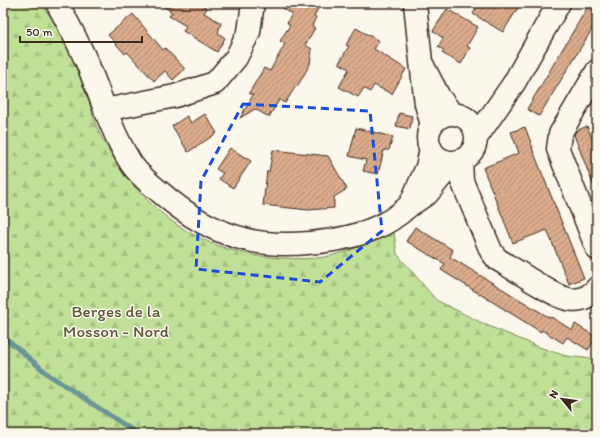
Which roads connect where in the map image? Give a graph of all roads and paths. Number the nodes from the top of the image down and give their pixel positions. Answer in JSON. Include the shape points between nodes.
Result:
{"nodes":[{"id":1,"x":56,"y":3,"type":"edge"},
{"id":2,"x":252,"y":3,"type":"edge"},
{"id":3,"x":415,"y":3,"type":"edge"},
{"id":4,"x":559,"y":3,"type":"edge"},
{"id":5,"x":421,"y":62,"type":"junction"},
{"id":6,"x":597,"y":70,"type":"edge"},
{"id":7,"x":514,"y":84,"type":"junction"},
{"id":8,"x":105,"y":110,"type":"junction"},
{"id":9,"x":458,"y":116,"type":"junction"},
{"id":10,"x":432,"y":125,"type":"junction"},
{"id":11,"x":476,"y":138,"type":"junction"},
{"id":12,"x":431,"y":150,"type":"junction"},
{"id":13,"x":457,"y":161,"type":"junction"},
{"id":14,"x":428,"y":193,"type":"junction"},
{"id":15,"x":469,"y":198,"type":"junction"},
{"id":16,"x":410,"y":205,"type":"junction"},
{"id":17,"x":597,"y":250,"type":"edge"},
{"id":18,"x":597,"y":288,"type":"edge"}],
"edges":[{"from":1,"to":8,"type":"street","via":[[88,65]]},
{"from":2,"to":8,"type":"street","via":[[249,32],[236,58],[215,83],[175,96]]},
{"from":3,"to":5,"type":"street"},
{"from":4,"to":7,"type":"street"},
{"from":5,"to":9,"type":"street","via":[[439,97]]},
{"from":5,"to":10,"type":"street","via":[[426,104]]},
{"from":6,"to":17,"type":"street","via":[[560,134],[558,149]]},
{"from":7,"to":9,"type":"street"},
{"from":7,"to":11,"type":"street"},
{"from":8,"to":16,"type":"street","via":[[129,161],[151,185],[176,206],[211,228],[244,240],[279,244],[318,243],[375,228]]},
{"from":9,"to":10,"type":"street","via":[[444,116]]},
{"from":9,"to":11,"type":"street","via":[[473,126]]},
{"from":10,"to":12,"type":"street","via":[[428,137]]},
{"from":11,"to":13,"type":"street","via":[[472,151]]},
{"from":12,"to":13,"type":"street","via":[[440,159]]},
{"from":12,"to":16,"type":"street","via":[[427,167]]},
{"from":13,"to":14,"type":"street"},
{"from":13,"to":15,"type":"street"},
{"from":14,"to":15,"type":"street","via":[[445,192]]},
{"from":14,"to":16,"type":"street"},
{"from":15,"to":18,"type":"street","via":[[491,251],[497,259],[559,297],[580,300],[588,297]]}]}
